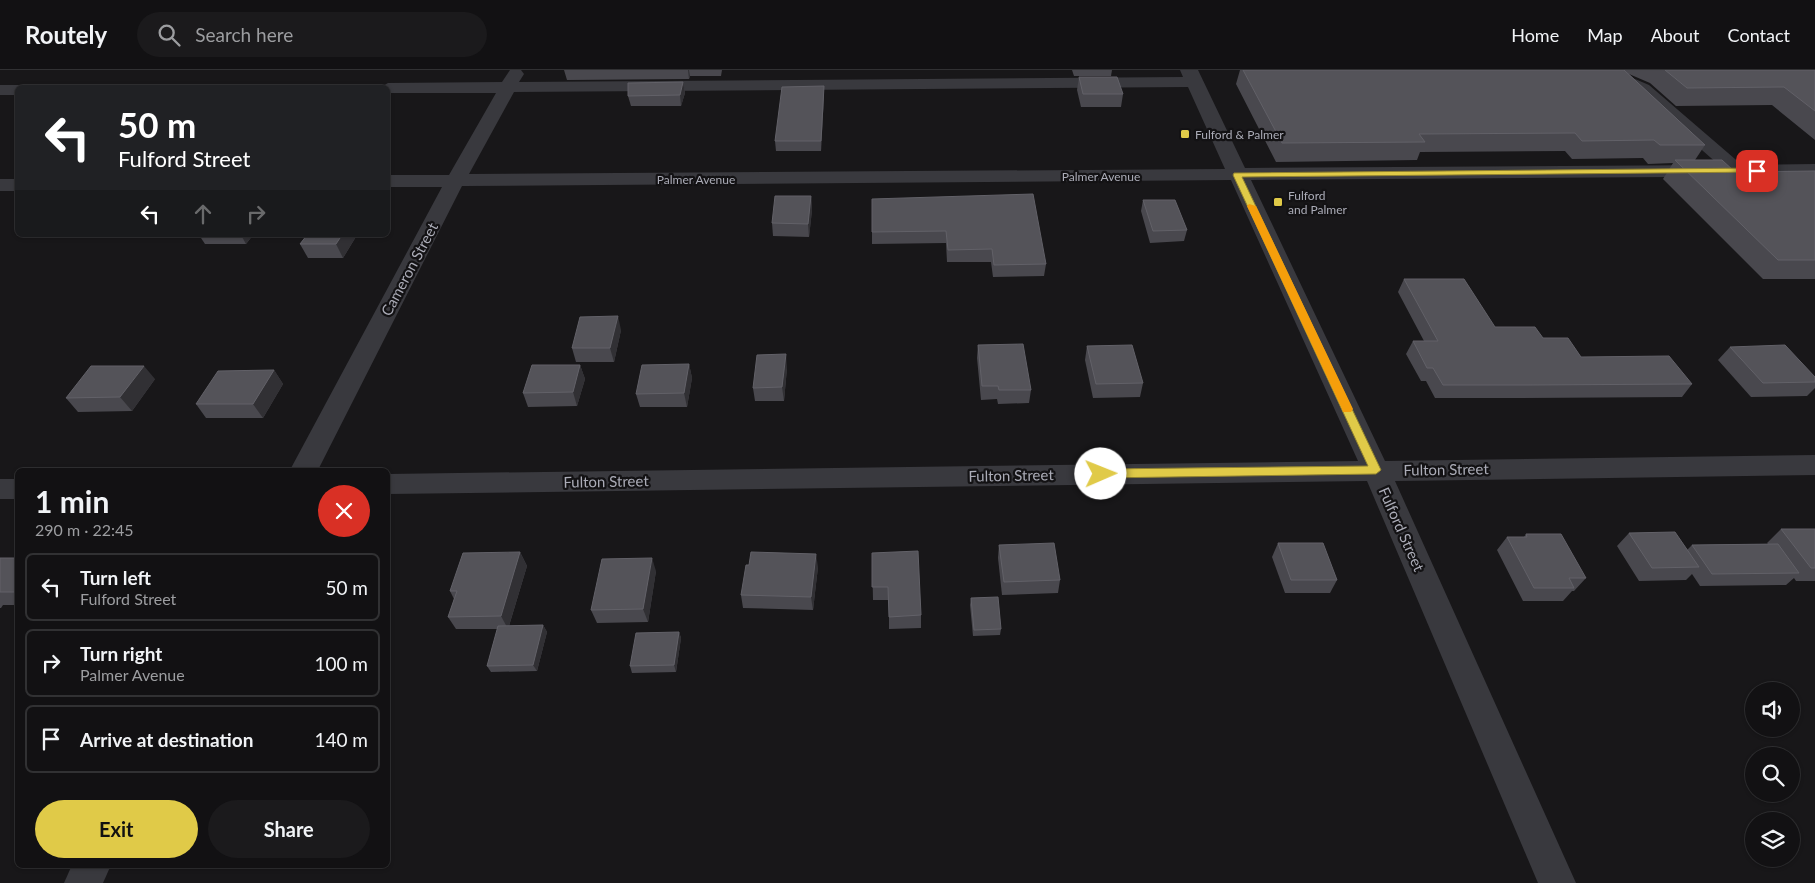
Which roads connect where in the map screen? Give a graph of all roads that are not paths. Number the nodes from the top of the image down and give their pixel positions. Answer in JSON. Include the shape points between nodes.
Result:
{"nodes":[{"id":1,"x":1600,"y":70,"type":"edge"},
{"id":2,"x":1192,"y":76,"type":"edge"},
{"id":3,"x":512,"y":78,"type":"edge"},
{"id":4,"x":390,"y":88,"type":"edge"},
{"id":5,"x":0,"y":90,"type":"edge"},
{"id":6,"x":15,"y":90,"type":"edge"},
{"id":7,"x":1815,"y":170,"type":"edge"},
{"id":8,"x":1738,"y":171,"type":"junction"},
{"id":9,"x":1237,"y":175,"type":"junction"},
{"id":10,"x":455,"y":180,"type":"junction"},
{"id":11,"x":390,"y":181,"type":"edge"},
{"id":12,"x":0,"y":185,"type":"edge"},
{"id":13,"x":15,"y":185,"type":"edge"},
{"id":14,"x":1815,"y":465,"type":"edge"},
{"id":15,"x":305,"y":468,"type":"edge"},
{"id":16,"x":1376,"y":470,"type":"junction"},
{"id":17,"x":390,"y":484,"type":"edge"},
{"id":18,"x":0,"y":489,"type":"edge"},
{"id":19,"x":15,"y":489,"type":"edge"},
{"id":20,"x":90,"y":868,"type":"edge"},
{"id":21,"x":83,"y":883,"type":"edge"},
{"id":22,"x":1557,"y":883,"type":"edge"}],
"edges":[{"from":1,"to":8,"type":"street","via":[[1643,89]]},
{"from":2,"to":3,"type":"street"},
{"from":2,"to":9,"type":"street","name":"Fulford Street"},
{"from":3,"to":4,"type":"street"},
{"from":3,"to":10,"type":"street","name":"Cameron Street"},
{"from":5,"to":6,"type":"street"},
{"from":7,"to":8,"type":"street","name":"Palmer Avenue"},
{"from":8,"to":9,"type":"street","name":"Palmer Avenue"},
{"from":9,"to":10,"type":"street","name":"Palmer Avenue"},
{"from":9,"to":16,"type":"street","name":"Fulford Street"},
{"from":10,"to":11,"type":"street","name":"Palmer Avenue"},
{"from":10,"to":15,"type":"street","name":"Cameron Street"},
{"from":12,"to":13,"type":"street"},
{"from":14,"to":16,"type":"street","name":"Fulton Street"},
{"from":16,"to":17,"type":"street","name":"Fulton Street"},
{"from":16,"to":22,"type":"street","name":"Fulford Street"},
{"from":18,"to":19,"type":"street"},
{"from":20,"to":21,"type":"street"}]}
